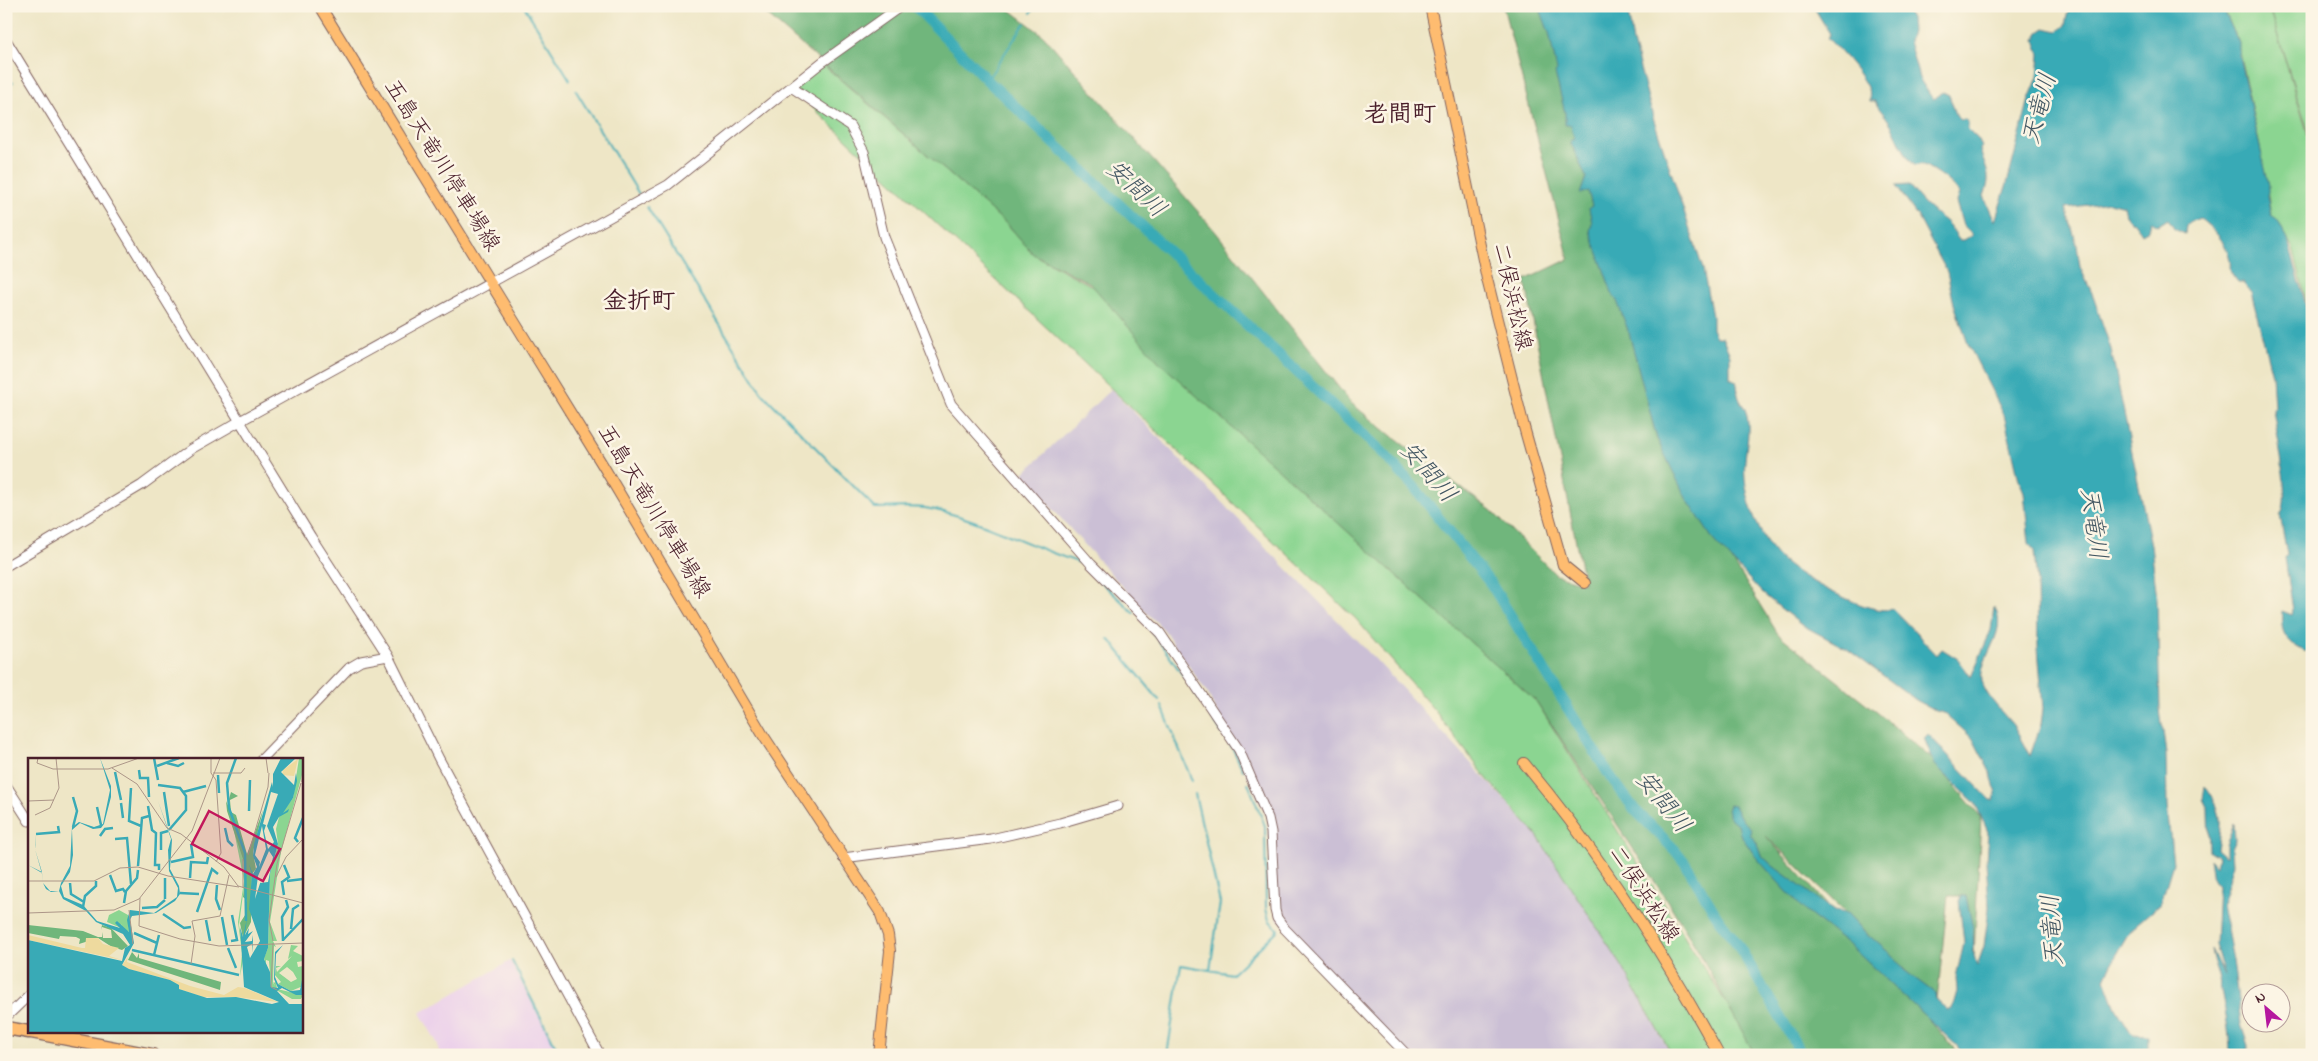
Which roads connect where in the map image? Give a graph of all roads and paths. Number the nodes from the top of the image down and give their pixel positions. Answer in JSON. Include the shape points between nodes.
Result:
{"nodes":[{"id":1,"x":320,"y":6,"type":"edge"},
{"id":2,"x":1430,"y":6,"type":"edge"},
{"id":3,"x":897,"y":9,"type":"edge"},
{"id":4,"x":6,"y":40,"type":"edge"},
{"id":5,"x":792,"y":87,"type":"junction"},
{"id":6,"x":492,"y":283,"type":"junction"},
{"id":7,"x":240,"y":421,"type":"junction"},
{"id":8,"x":6,"y":566,"type":"edge"},
{"id":9,"x":1585,"y":583,"type":"dead end"},
{"id":10,"x":388,"y":656,"type":"junction"},
{"id":11,"x":263,"y":758,"type":"edge"},
{"id":12,"x":1524,"y":763,"type":"dead end"},
{"id":13,"x":6,"y":785,"type":"edge"},
{"id":14,"x":1118,"y":806,"type":"dead end"},
{"id":15,"x":28,"y":819,"type":"edge"},
{"id":16,"x":843,"y":858,"type":"junction"},
{"id":17,"x":28,"y":996,"type":"edge"},
{"id":18,"x":6,"y":1017,"type":"edge"},
{"id":19,"x":6,"y":1028,"type":"edge"},
{"id":20,"x":28,"y":1032,"type":"edge"},
{"id":21,"x":41,"y":1034,"type":"edge"},
{"id":22,"x":152,"y":1055,"type":"edge"},
{"id":23,"x":600,"y":1055,"type":"edge"},
{"id":24,"x":879,"y":1055,"type":"edge"},
{"id":25,"x":1407,"y":1055,"type":"edge"},
{"id":26,"x":1719,"y":1055,"type":"edge"}],
"edges":[{"from":1,"to":6,"type":"main road","name":"五島天竜川停車場線"},
{"from":2,"to":9,"type":"main road","name":"二俣浜松線","via":[[1487,279],[1524,427],[1563,565]]},
{"from":3,"to":5,"type":"street"},
{"from":4,"to":7,"type":"street"},
{"from":5,"to":6,"type":"street","via":[[668,185]]},
{"from":5,"to":25,"type":"street","via":[[850,126],[864,152],[884,237],[951,404],[1091,564],[1160,633],[1239,750],[1268,818],[1277,918]]},
{"from":6,"to":7,"type":"street"},
{"from":6,"to":16,"type":"main road","name":"五島天竜川停車場線","via":[[763,735]]},
{"from":7,"to":8,"type":"street","via":[[191,449],[134,490]]},
{"from":7,"to":10,"type":"street"},
{"from":10,"to":11,"type":"street","via":[[361,661],[349,668]]},
{"from":10,"to":23,"type":"street","via":[[439,759]]},
{"from":12,"to":26,"type":"main road","name":"二俣浜松線","via":[[1598,858]]},
{"from":13,"to":15,"type":"street"},
{"from":14,"to":16,"type":"street","via":[[991,839]]},
{"from":16,"to":24,"type":"main road","name":"五島天竜川停車場線","via":[[880,912],[888,936],[889,968]]},
{"from":17,"to":18,"type":"street"},
{"from":19,"to":20,"type":"highway"},
{"from":21,"to":22,"type":"highway"}]}
